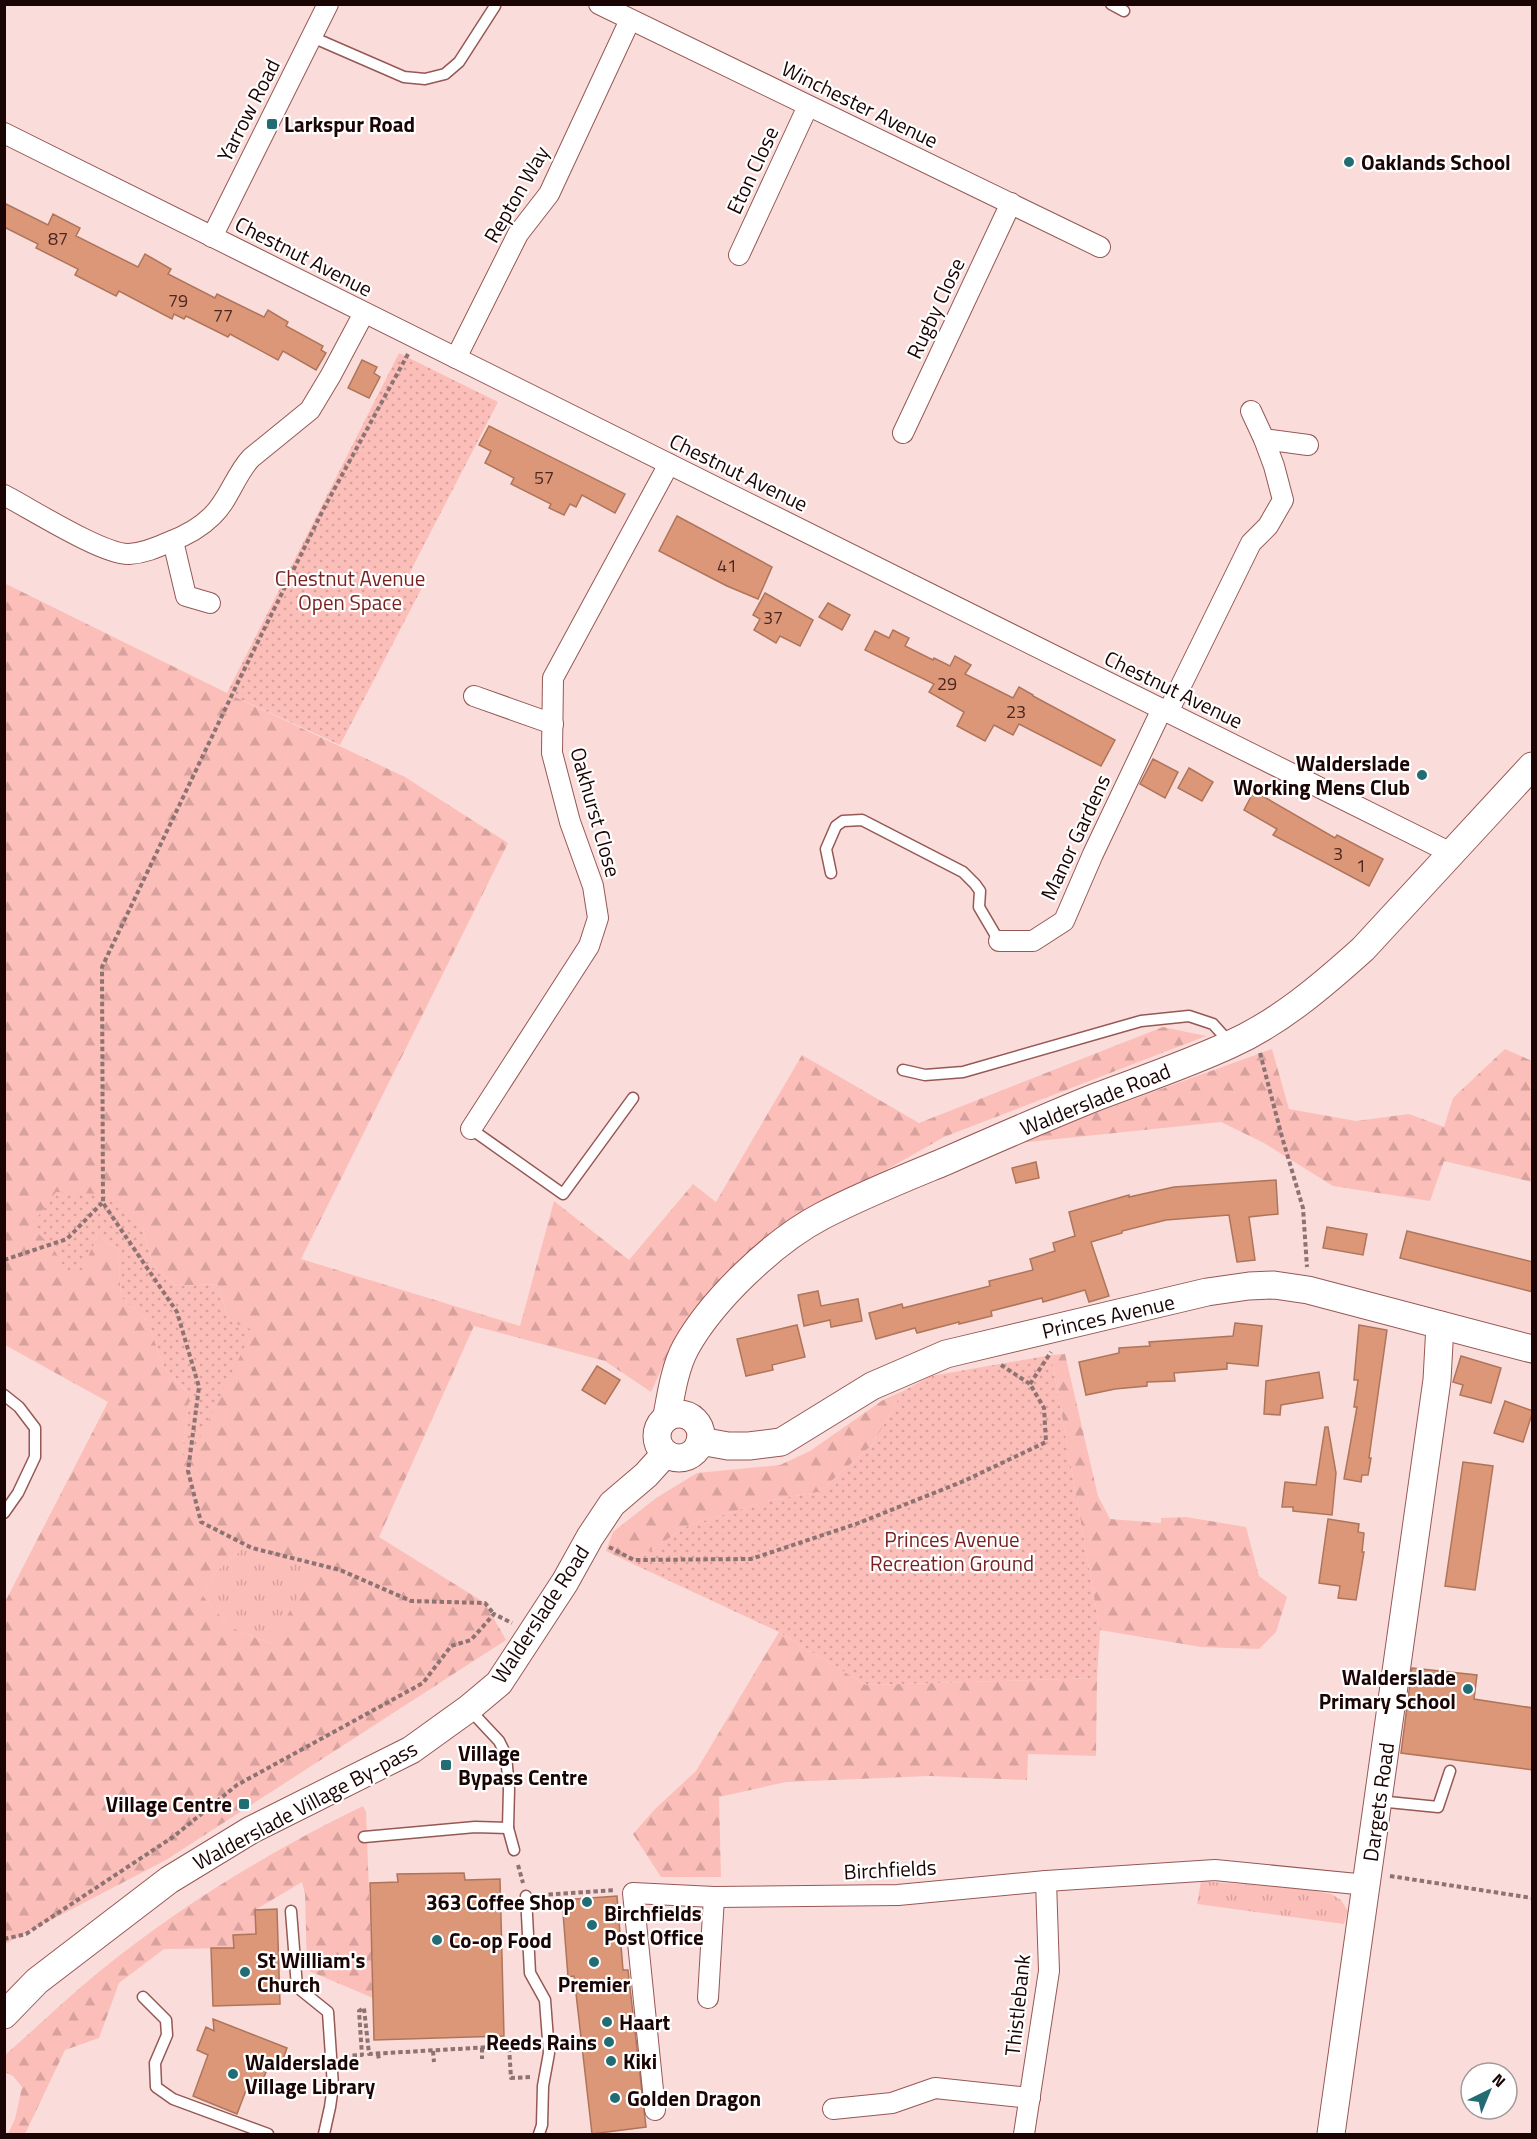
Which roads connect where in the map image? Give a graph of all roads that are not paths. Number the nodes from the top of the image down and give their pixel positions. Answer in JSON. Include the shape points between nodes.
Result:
{"nodes":[{"id":1,"x":328,"y":4,"type":"edge"},
{"id":2,"x":599,"y":4,"type":"edge"},
{"id":3,"x":1111,"y":4,"type":"edge"},
{"id":4,"x":495,"y":6,"type":"dead end"},
{"id":5,"x":1124,"y":11,"type":"dead end"},
{"id":6,"x":630,"y":20,"type":"junction"},
{"id":7,"x":312,"y":37,"type":"junction"},
{"id":8,"x":808,"y":106,"type":"junction"},
{"id":9,"x":4,"y":134,"type":"edge"},
{"id":10,"x":1011,"y":203,"type":"junction"},
{"id":11,"x":212,"y":237,"type":"junction"},
{"id":12,"x":1101,"y":248,"type":"dead end"},
{"id":13,"x":739,"y":255,"type":"dead end"},
{"id":14,"x":364,"y":313,"type":"junction"},
{"id":15,"x":456,"y":358,"type":"junction"},
{"id":16,"x":1251,"y":411,"type":"dead end"},
{"id":17,"x":903,"y":433,"type":"dead end"},
{"id":18,"x":1264,"y":439,"type":"junction"},
{"id":19,"x":1308,"y":445,"type":"dead end"},
{"id":20,"x":669,"y":464,"type":"junction"},
{"id":21,"x":4,"y":495,"type":"edge"},
{"id":22,"x":173,"y":541,"type":"junction"},
{"id":23,"x":210,"y":603,"type":"dead end"},
{"id":24,"x":474,"y":696,"type":"dead end"},
{"id":25,"x":1165,"y":711,"type":"junction"},
{"id":26,"x":553,"y":724,"type":"junction"},
{"id":27,"x":1533,"y":766,"type":"edge"},
{"id":28,"x":1453,"y":854,"type":"junction"},
{"id":29,"x":831,"y":873,"type":"dead end"},
{"id":30,"x":999,"y":941,"type":"joint"},
{"id":31,"x":1243,"y":1038,"type":"junction"},
{"id":32,"x":903,"y":1070,"type":"dead end"},
{"id":33,"x":633,"y":1098,"type":"dead end"},
{"id":34,"x":471,"y":1130,"type":"joint"},
{"id":35,"x":1440,"y":1326,"type":"junction"},
{"id":36,"x":1533,"y":1349,"type":"edge"},
{"id":37,"x":4,"y":1395,"type":"edge"},
{"id":38,"x":667,"y":1416,"type":"junction"},
{"id":39,"x":700,"y":1441,"type":"junction"},
{"id":40,"x":665,"y":1454,"type":"junction"},
{"id":41,"x":4,"y":1512,"type":"edge"},
{"id":42,"x":468,"y":1709,"type":"junction"},
{"id":43,"x":1450,"y":1771,"type":"dead end"},
{"id":44,"x":1378,"y":1801,"type":"junction"},
{"id":45,"x":508,"y":1828,"type":"junction"},
{"id":46,"x":364,"y":1837,"type":"dead end"},
{"id":47,"x":514,"y":1850,"type":"road end"},
{"id":48,"x":1368,"y":1879,"type":"junction"},
{"id":49,"x":1046,"y":1881,"type":"junction"},
{"id":50,"x":526,"y":1896,"type":"road end"},
{"id":51,"x":714,"y":1897,"type":"junction"},
{"id":52,"x":291,"y":1911,"type":"dead end"},
{"id":53,"x":143,"y":1997,"type":"dead end"},
{"id":54,"x":708,"y":1998,"type":"dead end"},
{"id":55,"x":4,"y":2015,"type":"edge"},
{"id":56,"x":1030,"y":2098,"type":"junction"},
{"id":57,"x":832,"y":2109,"type":"dead end"},
{"id":58,"x":655,"y":2110,"type":"dead end"},
{"id":59,"x":268,"y":2134,"type":"edge"},
{"id":60,"x":324,"y":2134,"type":"edge"},
{"id":61,"x":539,"y":2134,"type":"edge"},
{"id":62,"x":1024,"y":2134,"type":"edge"},
{"id":63,"x":1331,"y":2134,"type":"edge"}],
"edges":[{"from":1,"to":7,"type":"street","name":"Yarrow Road"},
{"from":2,"to":6,"type":"street","name":"Winchester Avenue"},
{"from":3,"to":5,"type":"lane"},
{"from":4,"to":7,"type":"lane","via":[[459,62],[446,74],[425,80],[404,77]]},
{"from":6,"to":8,"type":"street","name":"Winchester Avenue"},
{"from":6,"to":15,"type":"street","name":"Repton Way","via":[[549,194],[518,234]]},
{"from":7,"to":11,"type":"street","name":"Yarrow Road"},
{"from":8,"to":10,"type":"street","name":"Winchester Avenue"},
{"from":8,"to":13,"type":"street","name":"Eton Close"},
{"from":9,"to":11,"type":"street","name":"Chestnut Avenue"},
{"from":10,"to":12,"type":"street","name":"Winchester Avenue"},
{"from":10,"to":17,"type":"street","name":"Rugby Close"},
{"from":11,"to":14,"type":"street","name":"Chestnut Avenue"},
{"from":14,"to":15,"type":"street","name":"Chestnut Avenue"},
{"from":14,"to":22,"type":"street","via":[[310,410],[246,463],[214,515]]},
{"from":15,"to":20,"type":"street","name":"Chestnut Avenue"},
{"from":16,"to":18,"type":"street"},
{"from":18,"to":19,"type":"street"},
{"from":18,"to":25,"type":"street","name":"Manor Gardens","via":[[1283,500],[1268,526],[1251,543]]},
{"from":20,"to":25,"type":"street","name":"Chestnut Avenue"},
{"from":20,"to":26,"type":"street","name":"Oakhurst Close","via":[[553,678]]},
{"from":21,"to":22,"type":"street","via":[[115,552],[148,551]]},
{"from":22,"to":23,"type":"street","via":[[186,596]]},
{"from":24,"to":26,"type":"street"},
{"from":25,"to":28,"type":"street","name":"Chestnut Avenue"},
{"from":25,"to":30,"type":"street","name":"Manor Gardens","via":[[1064,921],[1033,941]]},
{"from":26,"to":34,"type":"street","name":"Oakhurst Close","via":[[552,753],[570,822],[593,886],[598,918],[589,946]]},
{"from":27,"to":28,"type":"street","name":"Walderslade Road"},
{"from":28,"to":31,"type":"street","name":"Walderslade Road","via":[[1336,973],[1277,1018]]},
{"from":29,"to":30,"type":"lane","via":[[826,849],[836,826],[843,821],[862,820],[963,872],[980,891],[980,907]]},
{"from":31,"to":32,"type":"lane","via":[[1189,1016],[1142,1022],[963,1072],[925,1075]]},
{"from":31,"to":38,"type":"street","name":"Walderslade Road","via":[[846,1204],[796,1231],[738,1280],[709,1313],[685,1348]]},
{"from":33,"to":34,"type":"lane","via":[[563,1194]]},
{"from":35,"to":36,"type":"street","name":"Princes Avenue"},
{"from":35,"to":39,"type":"street","name":"Princes Avenue","via":[[1308,1290],[1274,1285],[1207,1292],[946,1354],[872,1386],[781,1442],[728,1446]]},
{"from":35,"to":44,"type":"street","name":"Dargets Road","via":[[1437,1380]]},
{"from":37,"to":41,"type":"lane","via":[[35,1428],[35,1457]]},
{"from":38,"to":39,"type":"street","via":[[689,1416],[699,1427]]},
{"from":38,"to":40,"type":"street","via":[[656,1435]]},
{"from":39,"to":40,"type":"street","via":[[693,1454],[686,1457]]},
{"from":40,"to":42,"type":"street","name":"Walderslade Road","via":[[612,1504],[499,1683]]},
{"from":42,"to":45,"type":"lane","via":[[506,1755]]},
{"from":42,"to":55,"type":"street","name":"Walderslade Village By-pass","via":[[411,1750],[251,1830],[169,1880],[37,1981]]},
{"from":43,"to":44,"type":"lane","via":[[1438,1807]]},
{"from":44,"to":48,"type":"street","name":"Dargets Road"},
{"from":45,"to":46,"type":"lane"},
{"from":45,"to":47,"type":"lane"},
{"from":48,"to":49,"type":"street","name":"Birchfields","via":[[1215,1870]]},
{"from":48,"to":63,"type":"street","name":"Dargets Road"},
{"from":49,"to":51,"type":"street","name":"Birchfields","via":[[898,1895]]},
{"from":49,"to":56,"type":"street","name":"Thistlebank","via":[[1049,1971]]},
{"from":50,"to":61,"type":"lane","via":[[530,1973],[545,2000],[549,2053]]},
{"from":51,"to":54,"type":"street"},
{"from":51,"to":58,"type":"street","name":"Birchfields","via":[[633,1893]]},
{"from":52,"to":60,"type":"lane","via":[[297,1987],[328,2012],[333,2086]]},
{"from":53,"to":59,"type":"lane","via":[[166,2020],[167,2035],[155,2062],[156,2087],[173,2099]]},
{"from":56,"to":57,"type":"street","via":[[935,2088],[892,2103]]},
{"from":56,"to":62,"type":"street","name":"Thistlebank"}]}
